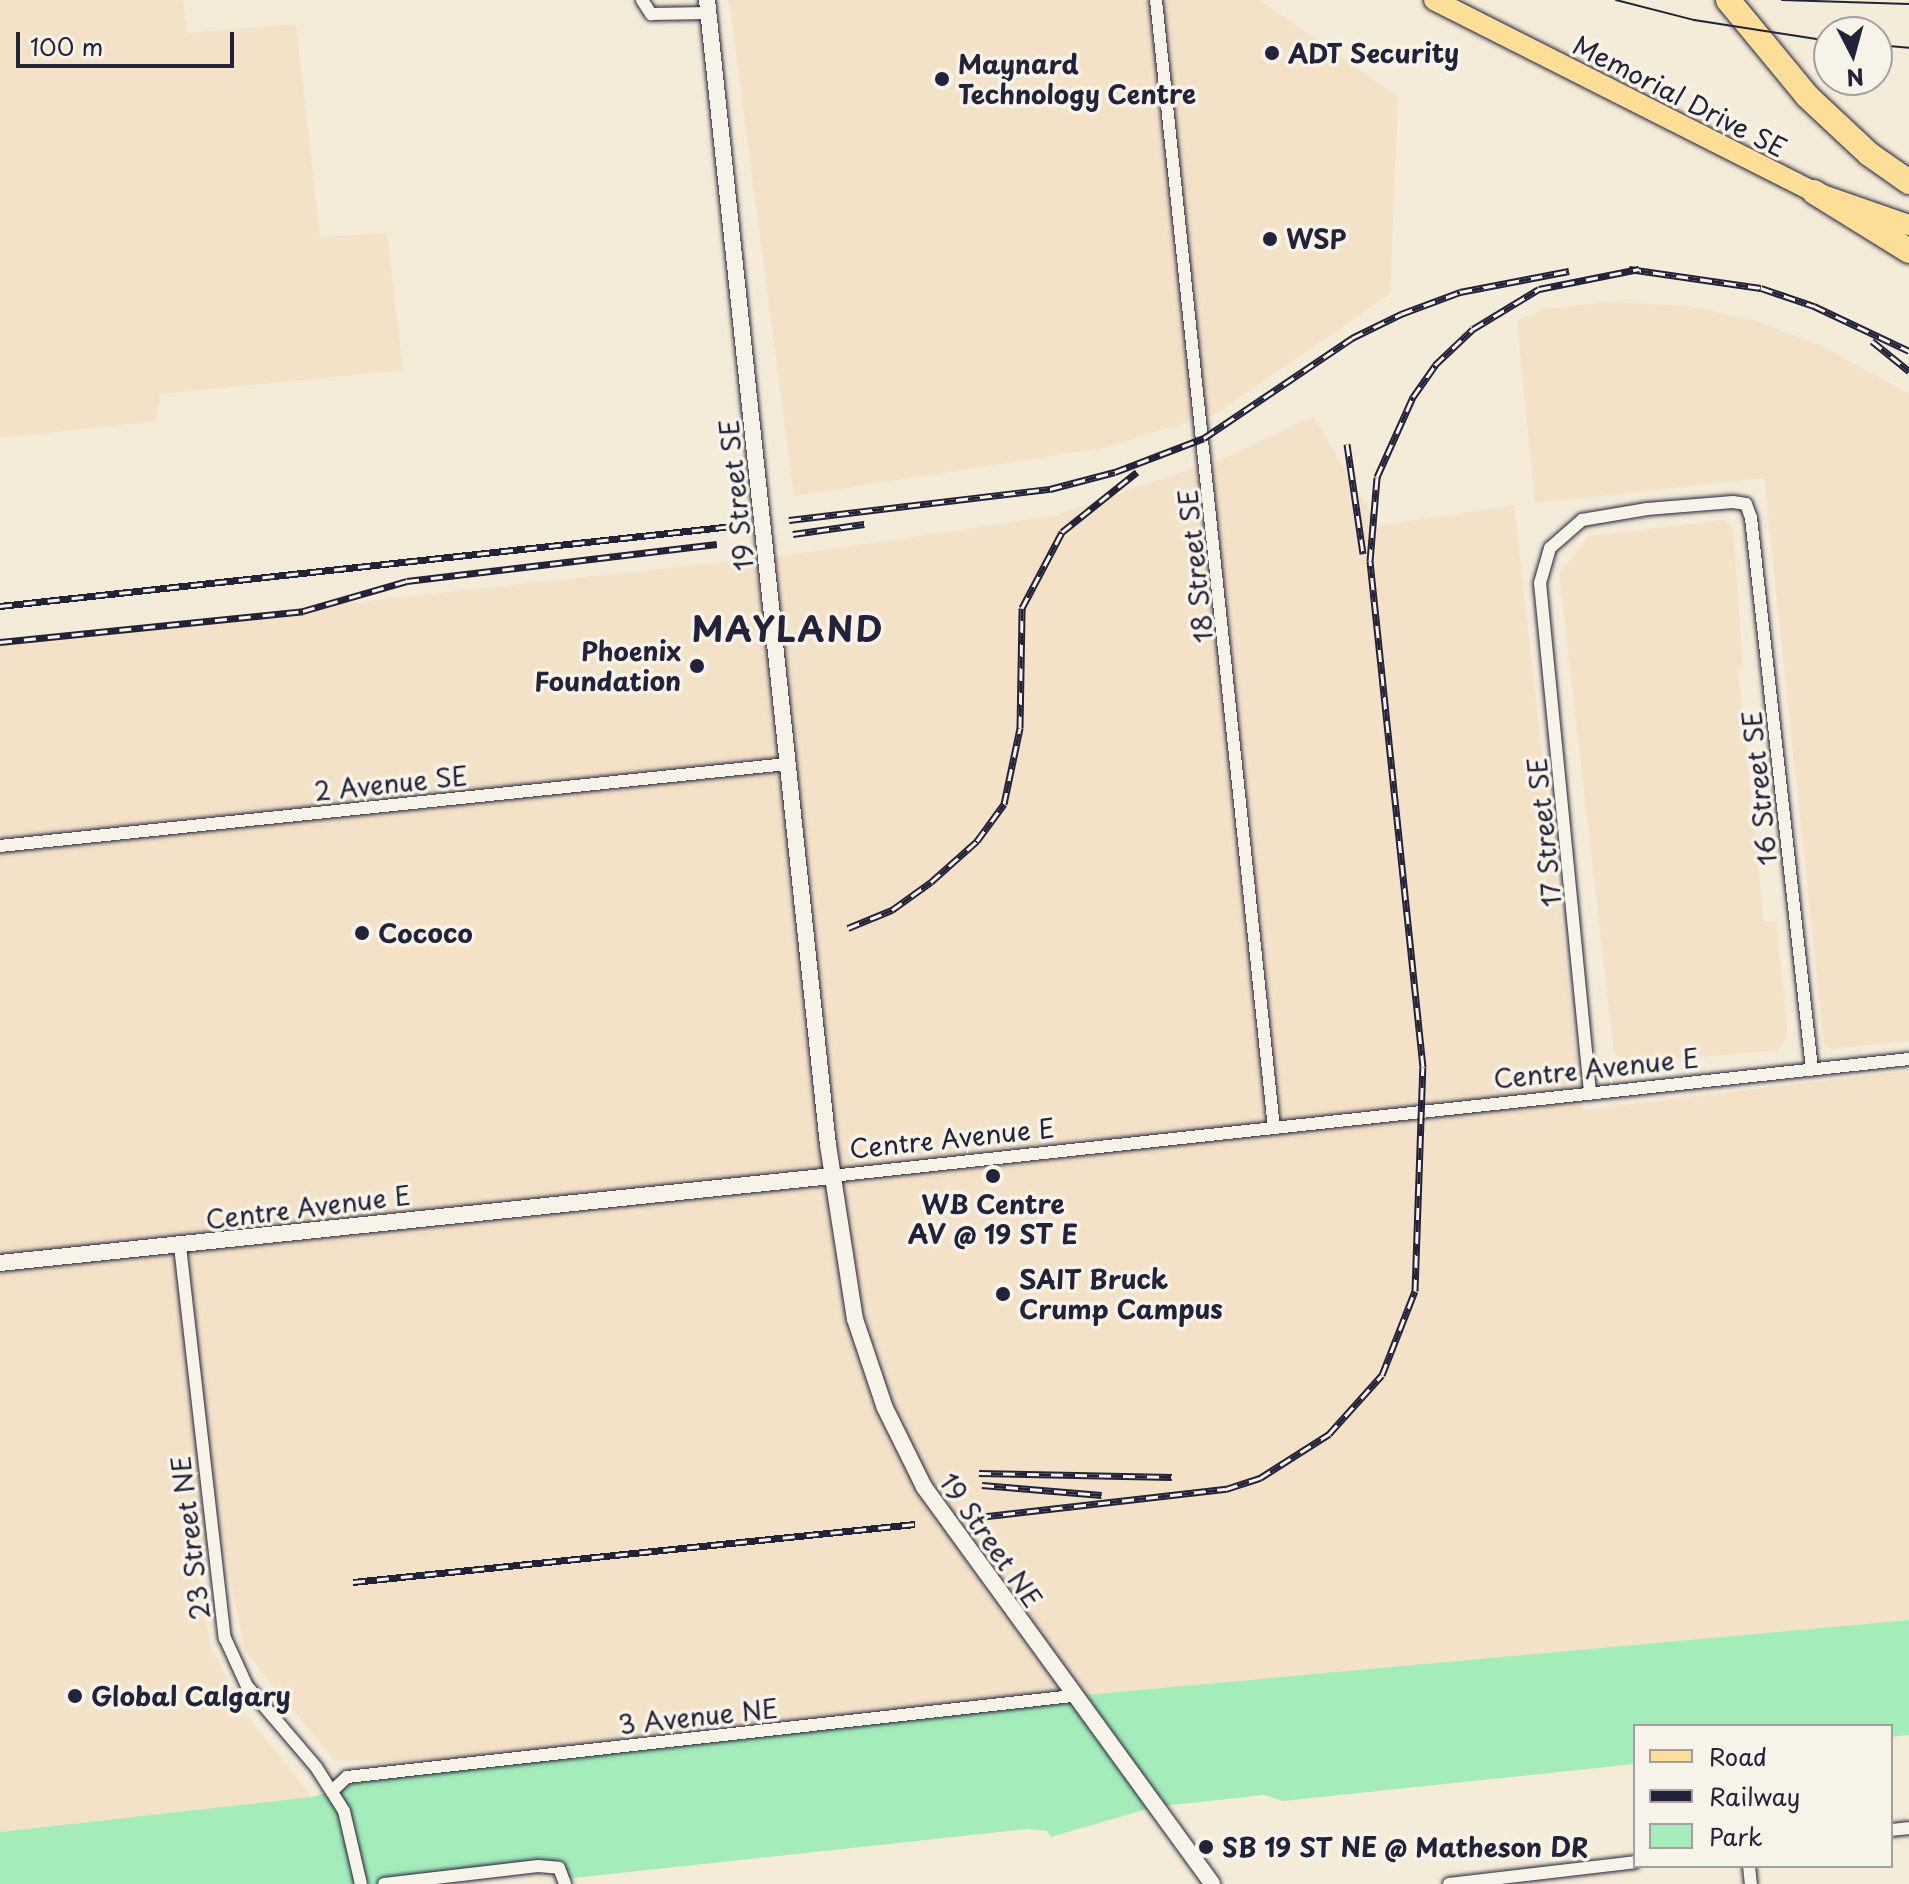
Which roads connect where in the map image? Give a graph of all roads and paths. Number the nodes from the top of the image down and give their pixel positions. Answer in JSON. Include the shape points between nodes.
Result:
{"nodes":[{"id":1,"x":642,"y":0,"type":"edge"},
{"id":2,"x":1156,"y":0,"type":"edge"},
{"id":3,"x":1434,"y":0,"type":"edge"},
{"id":4,"x":1728,"y":0,"type":"edge"},
{"id":5,"x":708,"y":6,"type":"edge"},
{"id":6,"x":1909,"y":182,"type":"edge"},
{"id":7,"x":1814,"y":192,"type":"junction"},
{"id":8,"x":1909,"y":225,"type":"edge"},
{"id":9,"x":1909,"y":251,"type":"edge"},
{"id":10,"x":1746,"y":504,"type":"joint"},
{"id":11,"x":787,"y":764,"type":"junction"},
{"id":12,"x":0,"y":846,"type":"edge"},
{"id":13,"x":1909,"y":1059,"type":"edge"},
{"id":14,"x":1812,"y":1069,"type":"junction"},
{"id":15,"x":1590,"y":1092,"type":"junction"},
{"id":16,"x":1274,"y":1128,"type":"junction"},
{"id":17,"x":832,"y":1176,"type":"junction"},
{"id":18,"x":180,"y":1246,"type":"junction"},
{"id":19,"x":0,"y":1263,"type":"edge"},
{"id":20,"x":1073,"y":1696,"type":"junction"},
{"id":21,"x":332,"y":1791,"type":"junction"},
{"id":22,"x":1633,"y":1862,"type":"edge"},
{"id":23,"x":1510,"y":1881,"type":"edge"},
{"id":24,"x":361,"y":1884,"type":"edge"},
{"id":25,"x":384,"y":1884,"type":"edge"},
{"id":26,"x":565,"y":1884,"type":"edge"},
{"id":27,"x":1212,"y":1884,"type":"edge"},
{"id":28,"x":1449,"y":1884,"type":"edge"}],
"edges":[{"from":1,"to":5,"type":"street","via":[[651,14]]},
{"from":2,"to":16,"type":"street","name":"18 Street SE"},
{"from":3,"to":7,"type":"main road","name":"Memorial Drive SE"},
{"from":4,"to":6,"type":"highway","via":[[1807,96],[1869,154]]},
{"from":5,"to":11,"type":"street","name":"19 Street SE"},
{"from":7,"to":8,"type":"main road","name":"Memorial Drive SE"},
{"from":7,"to":9,"type":"highway"},
{"from":10,"to":14,"type":"street","name":"16 Street SE"},
{"from":10,"to":15,"type":"street","name":"17 Street SE","via":[[1675,506],[1582,520],[1550,548],[1543,567],[1541,599]]},
{"from":11,"to":12,"type":"street","name":"2 Avenue SE"},
{"from":11,"to":17,"type":"street","name":"19 Street SE"},
{"from":13,"to":14,"type":"street","name":"Centre Avenue E"},
{"from":14,"to":15,"type":"street","name":"Centre Avenue E"},
{"from":15,"to":16,"type":"street","name":"Centre Avenue E"},
{"from":16,"to":17,"type":"street","name":"Centre Avenue E"},
{"from":17,"to":18,"type":"street","name":"Centre Avenue E"},
{"from":17,"to":20,"type":"street","name":"19 Street NE","via":[[855,1319],[896,1431],[954,1535]]},
{"from":18,"to":19,"type":"street","name":"Centre Avenue E"},
{"from":18,"to":21,"type":"street","name":"23 Street NE","via":[[225,1638],[247,1686]]},
{"from":20,"to":21,"type":"street","name":"3 Avenue NE","via":[[347,1777]]},
{"from":20,"to":27,"type":"street","name":"19 Street NE"},
{"from":21,"to":24,"type":"street","name":"23 Street NE","via":[[351,1831]]},
{"from":22,"to":23,"type":"street"},
{"from":23,"to":28,"type":"street"},
{"from":25,"to":26,"type":"street","via":[[559,1868]]}]}
